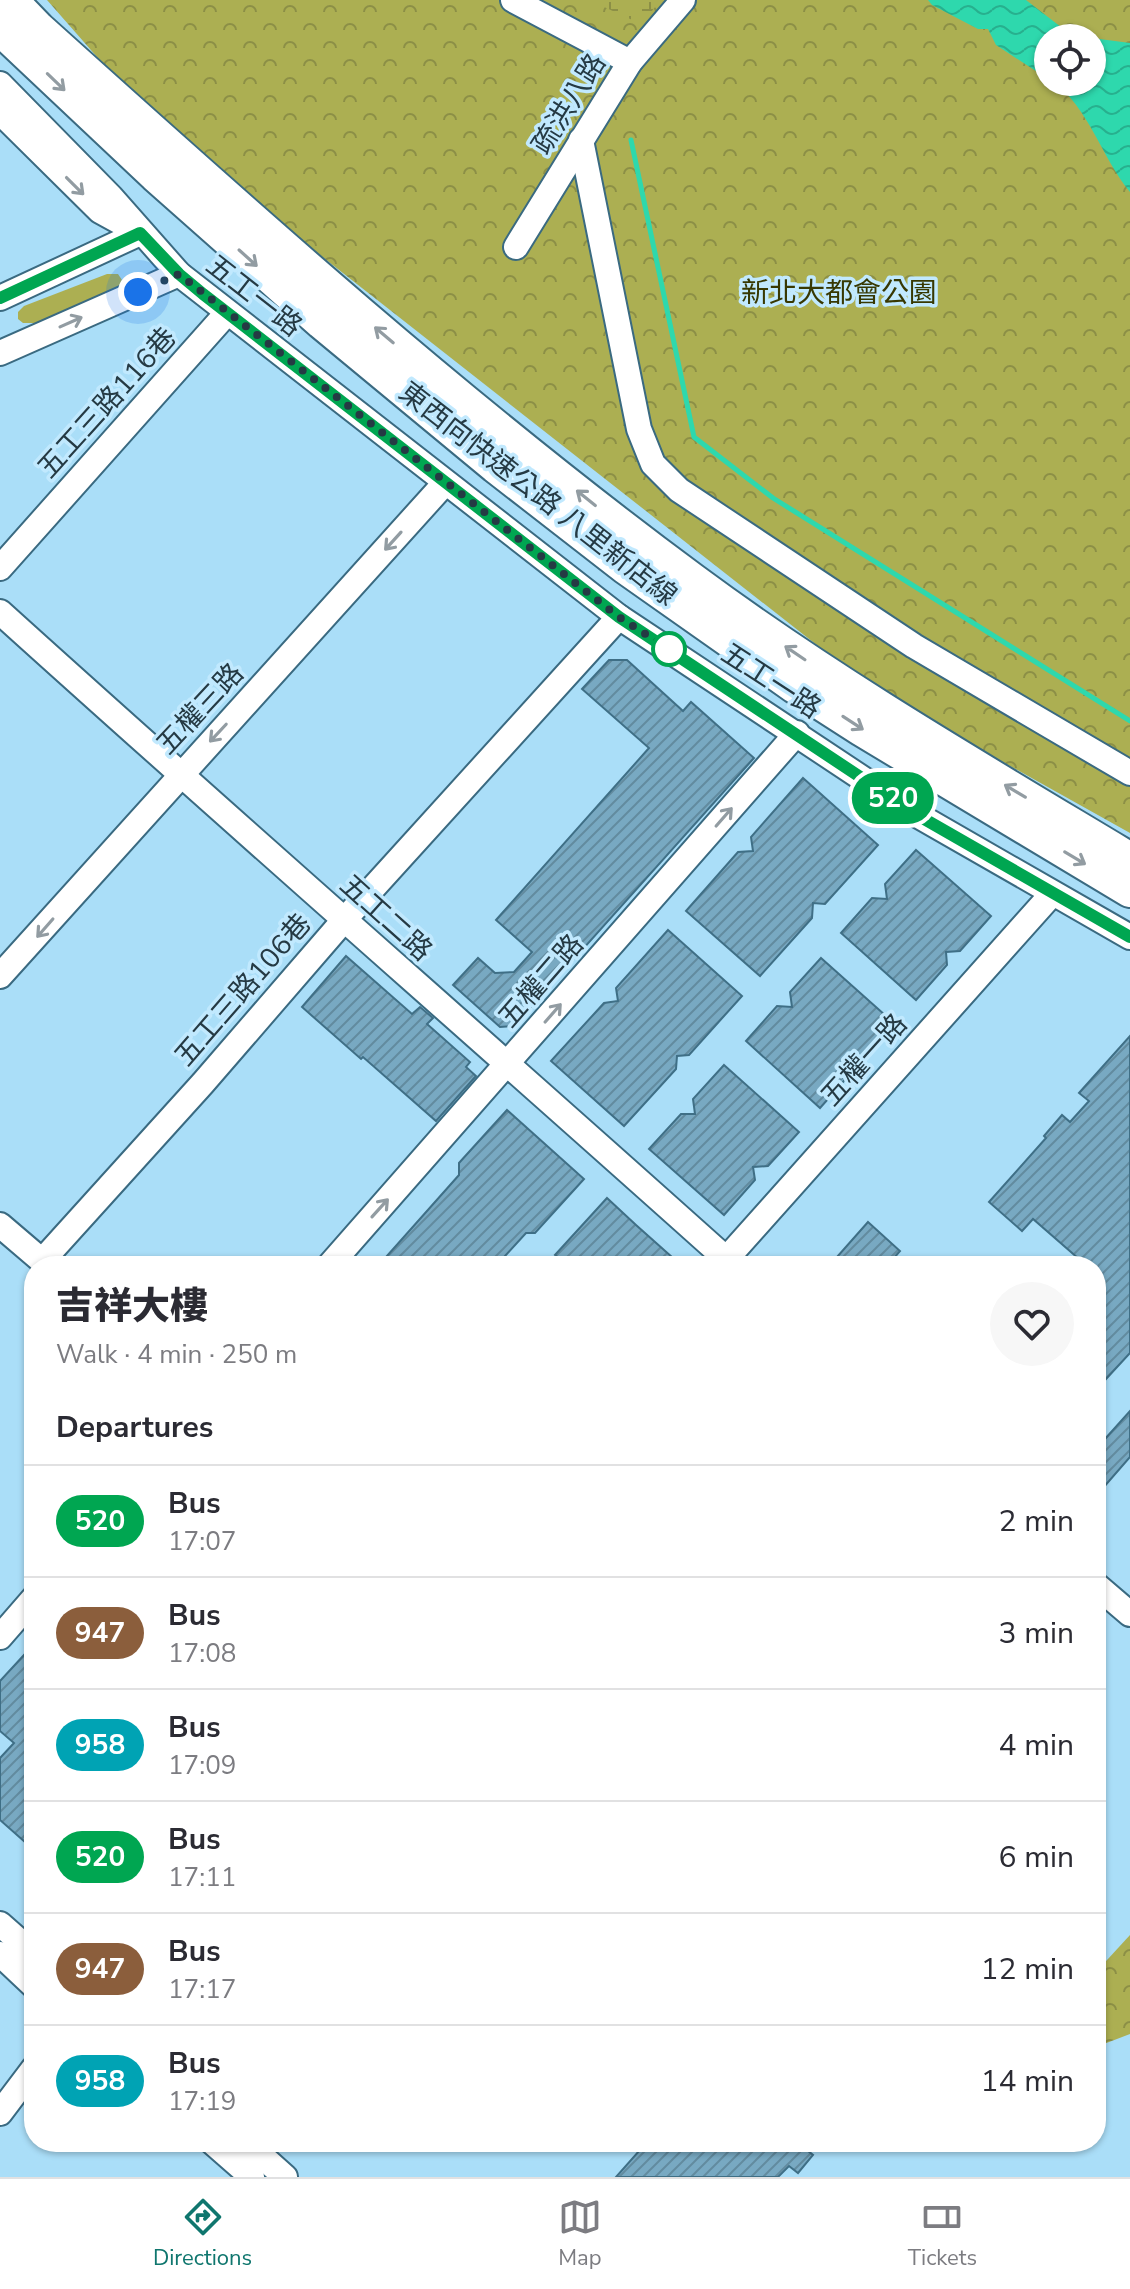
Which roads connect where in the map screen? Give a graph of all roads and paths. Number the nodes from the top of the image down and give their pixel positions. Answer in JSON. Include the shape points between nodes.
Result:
{"nodes":[{"id":1,"x":10,"y":0,"type":"edge"},
{"id":2,"x":513,"y":0,"type":"edge"},
{"id":3,"x":683,"y":0,"type":"edge"},
{"id":4,"x":0,"y":28,"type":"edge"},
{"id":5,"x":630,"y":62,"type":"junction"},
{"id":6,"x":0,"y":84,"type":"edge"},
{"id":7,"x":0,"y":112,"type":"edge"},
{"id":8,"x":581,"y":140,"type":"junction"},
{"id":9,"x":140,"y":233,"type":"junction"},
{"id":10,"x":516,"y":247,"type":"dead end"},
{"id":11,"x":179,"y":274,"type":"junction"},
{"id":12,"x":0,"y":298,"type":"edge"},
{"id":13,"x":227,"y":313,"type":"junction"},
{"id":14,"x":0,"y":353,"type":"edge"},
{"id":15,"x":445,"y":483,"type":"junction"},
{"id":16,"x":0,"y":568,"type":"edge"},
{"id":17,"x":0,"y":612,"type":"edge"},
{"id":18,"x":619,"y":617,"type":"junction"},
{"id":19,"x":797,"y":733,"type":"junction"},
{"id":20,"x":1130,"y":773,"type":"edge"},
{"id":21,"x":180,"y":775,"type":"junction"},
{"id":22,"x":1130,"y":860,"type":"edge"},
{"id":23,"x":1130,"y":890,"type":"edge"},
{"id":24,"x":1052,"y":894,"type":"junction"},
{"id":25,"x":344,"y":920,"type":"junction"},
{"id":26,"x":1130,"y":937,"type":"edge"},
{"id":27,"x":0,"y":976,"type":"edge"},
{"id":28,"x":507,"y":1065,"type":"junction"},
{"id":29,"x":0,"y":1225,"type":"edge"},
{"id":30,"x":37,"y":1256,"type":"edge"},
{"id":31,"x":51,"y":1256,"type":"edge"},
{"id":32,"x":338,"y":1256,"type":"edge"},
{"id":33,"x":719,"y":1256,"type":"edge"},
{"id":34,"x":734,"y":1256,"type":"edge"},
{"id":35,"x":1106,"y":1594,"type":"edge"},
{"id":36,"x":24,"y":1609,"type":"edge"},
{"id":37,"x":1130,"y":1614,"type":"edge"},
{"id":38,"x":0,"y":1637,"type":"edge"},
{"id":39,"x":0,"y":1924,"type":"edge"},
{"id":40,"x":24,"y":1945,"type":"edge"},
{"id":41,"x":0,"y":1954,"type":"edge"},
{"id":42,"x":24,"y":1977,"type":"edge"},
{"id":43,"x":24,"y":2081,"type":"edge"},
{"id":44,"x":0,"y":2113,"type":"edge"},
{"id":45,"x":229,"y":2152,"type":"edge"},
{"id":46,"x":253,"y":2152,"type":"edge"},
{"id":47,"x":267,"y":2174,"type":"edge"}],
"edges":[{"from":22,"to":1,"type":"highway","name":"東西向快速公路 八里新店線","one_way":true,"via":[[853,691],[625,530],[280,247]]},
{"from":2,"to":5,"type":"street"},
{"from":3,"to":5,"type":"street","name":"疏洪八路"},
{"from":4,"to":23,"type":"highway","name":"東西向快速公路 八里新店線","one_way":true,"via":[[322,322],[626,567],[862,729]]},
{"from":5,"to":8,"type":"street","name":"疏洪八路"},
{"from":6,"to":9,"type":"street","name":"五工一路"},
{"from":7,"to":9,"type":"street","name":"五工一路","one_way":true,"via":[[100,211]]},
{"from":8,"to":10,"type":"street","name":"疏洪八路"},
{"from":8,"to":20,"type":"street","via":[[639,429],[653,464],[679,490],[914,646]]},
{"from":9,"to":11,"type":"street","name":"五工一路"},
{"from":9,"to":12,"type":"street"},
{"from":11,"to":13,"type":"street","name":"五工一路"},
{"from":14,"to":11,"type":"street","one_way":true},
{"from":13,"to":15,"type":"street","name":"五工一路"},
{"from":13,"to":16,"type":"street","name":"五工三路116巷"},
{"from":15,"to":18,"type":"street","name":"五工一路"},
{"from":15,"to":21,"type":"street","name":"五權三路","one_way":true},
{"from":17,"to":21,"type":"street","name":"五工二路"},
{"from":18,"to":19,"type":"street","name":"五工一路"},
{"from":18,"to":25,"type":"street","name":"五工三路106巷"},
{"from":19,"to":24,"type":"street","name":"五工一路","via":[[919,816]]},
{"from":28,"to":19,"type":"street","name":"五權二路","one_way":true},
{"from":21,"to":25,"type":"street","name":"五工二路"},
{"from":21,"to":27,"type":"street","name":"五權三路","one_way":true},
{"from":24,"to":26,"type":"street","name":"五工一路"},
{"from":24,"to":34,"type":"street","name":"五權一路"},
{"from":25,"to":28,"type":"street","name":"五工二路"},
{"from":25,"to":31,"type":"street","name":"五工三路106巷"},
{"from":32,"to":28,"type":"street","name":"五權二路","one_way":true},
{"from":28,"to":33,"type":"street","name":"五工二路","via":[[621,1162]]},
{"from":29,"to":30,"type":"street"},
{"from":35,"to":37,"type":"street"},
{"from":36,"to":38,"type":"street"},
{"from":39,"to":40,"type":"street"},
{"from":41,"to":42,"type":"street"},
{"from":43,"to":44,"type":"street"},
{"from":45,"to":47,"type":"street"},
{"from":46,"to":47,"type":"street"}]}
